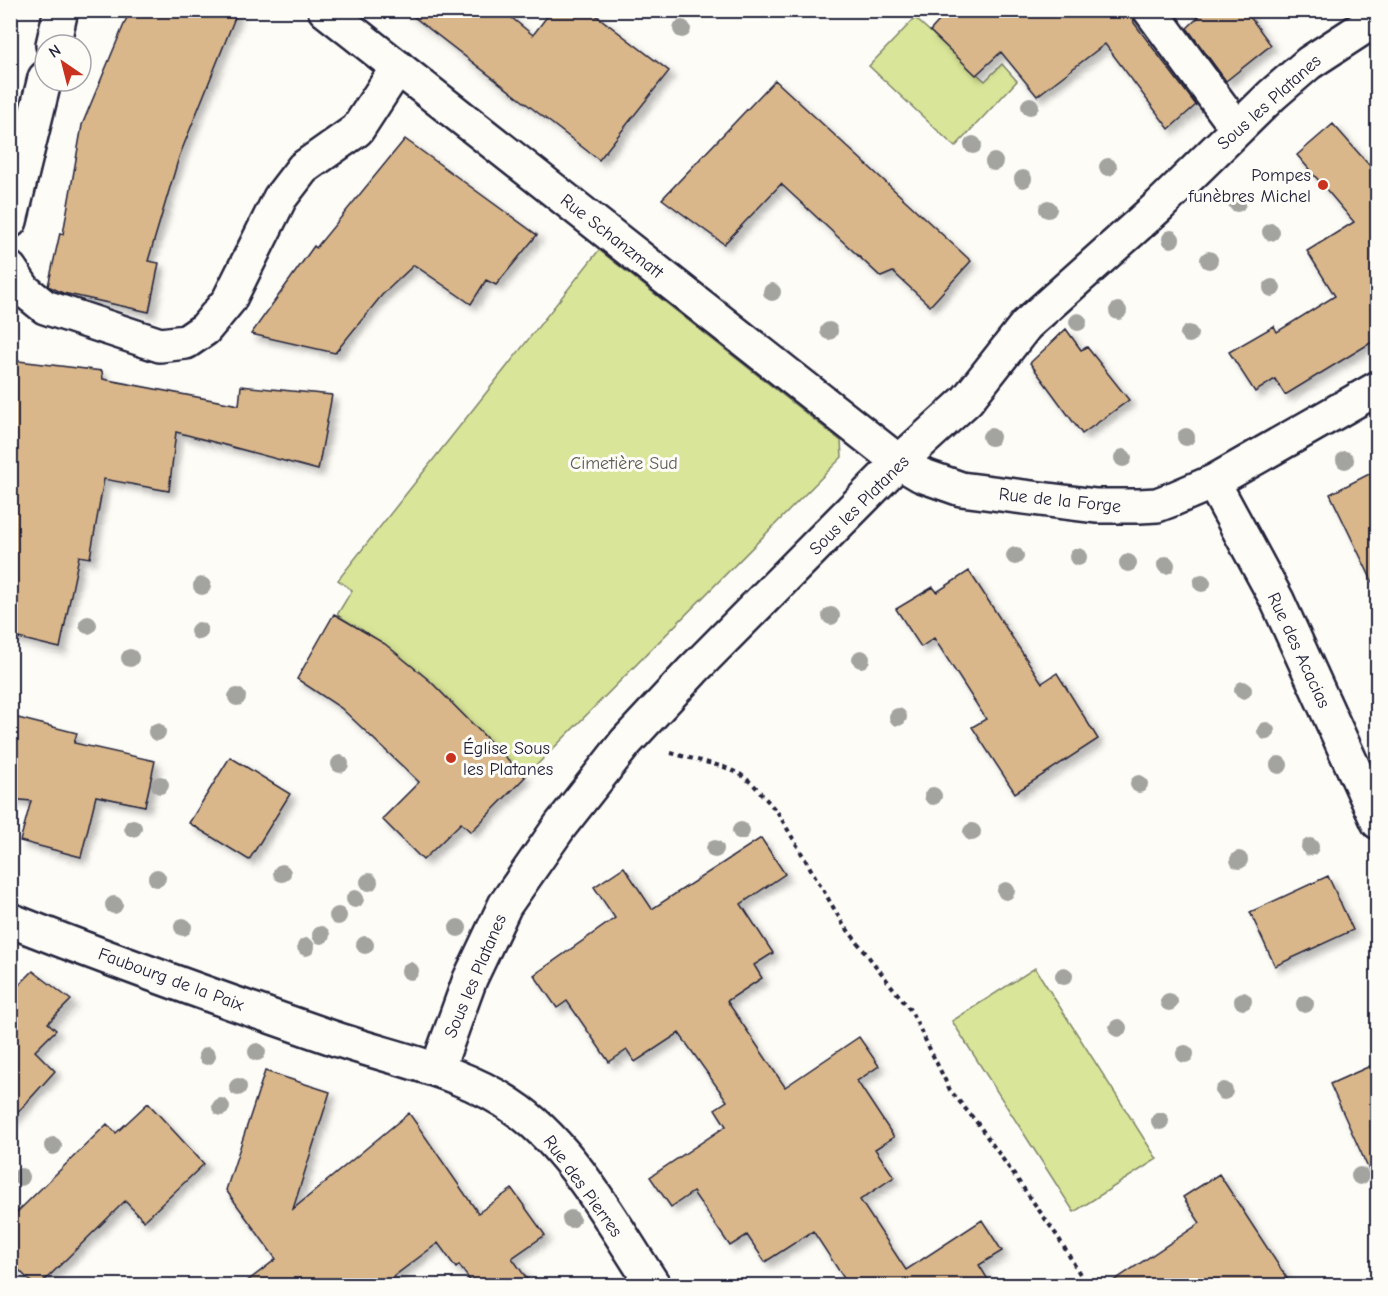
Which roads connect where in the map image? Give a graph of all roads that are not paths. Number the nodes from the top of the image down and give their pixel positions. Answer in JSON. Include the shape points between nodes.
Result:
{"nodes":[{"id":1,"x":61,"y":10,"type":"edge"},
{"id":2,"x":325,"y":10,"type":"edge"},
{"id":3,"x":1150,"y":10,"type":"edge"},
{"id":4,"x":1377,"y":18,"type":"edge"},
{"id":5,"x":56,"y":33,"type":"edge"},
{"id":6,"x":398,"y":67,"type":"junction"},
{"id":7,"x":41,"y":93,"type":"edge"},
{"id":8,"x":1237,"y":128,"type":"junction"},
{"id":9,"x":10,"y":221,"type":"edge"},
{"id":10,"x":10,"y":269,"type":"edge"},
{"id":11,"x":1377,"y":388,"type":"edge"},
{"id":12,"x":899,"y":462,"type":"junction"},
{"id":13,"x":1213,"y":482,"type":"junction"},
{"id":14,"x":1377,"y":822,"type":"edge"},
{"id":15,"x":10,"y":920,"type":"edge"},
{"id":16,"x":331,"y":1037,"type":"joint"},
{"id":17,"x":437,"y":1070,"type":"junction"},
{"id":18,"x":654,"y":1286,"type":"edge"}],
"edges":[{"from":1,"to":5,"type":"street"},
{"from":2,"to":6,"type":"street","name":"Rue Schanzmatt"},
{"from":3,"to":8,"type":"street"},
{"from":4,"to":8,"type":"street","name":"Sous les Platanes","via":[[1309,63]]},
{"from":6,"to":10,"type":"street","via":[[357,130],[303,168],[280,198],[229,300],[205,329],[186,342],[160,345],[45,307],[24,290]]},
{"from":6,"to":12,"type":"street","name":"Rue Schanzmatt"},
{"from":7,"to":9,"type":"street"},
{"from":8,"to":12,"type":"street","name":"Sous les Platanes","via":[[1159,206],[1026,326],[967,400]]},
{"from":11,"to":13,"type":"street","name":"Rue de la Forge"},
{"from":12,"to":13,"type":"street","name":"Rue de la Forge","via":[[921,475],[961,489],[1118,508],[1157,505]]},
{"from":12,"to":17,"type":"street","name":"Sous les Platanes","via":[[693,670],[626,742],[560,826],[506,905],[470,979]]},
{"from":13,"to":14,"type":"street","name":"Rue des Acacias","via":[[1277,600]]},
{"from":15,"to":16,"type":"street","name":"Faubourg de la Paix"},
{"from":16,"to":17,"type":"street","name":"Rue des Pierres"},
{"from":17,"to":18,"type":"street","name":"Rue des Pierres","via":[[485,1091],[542,1130],[565,1155]]}]}
